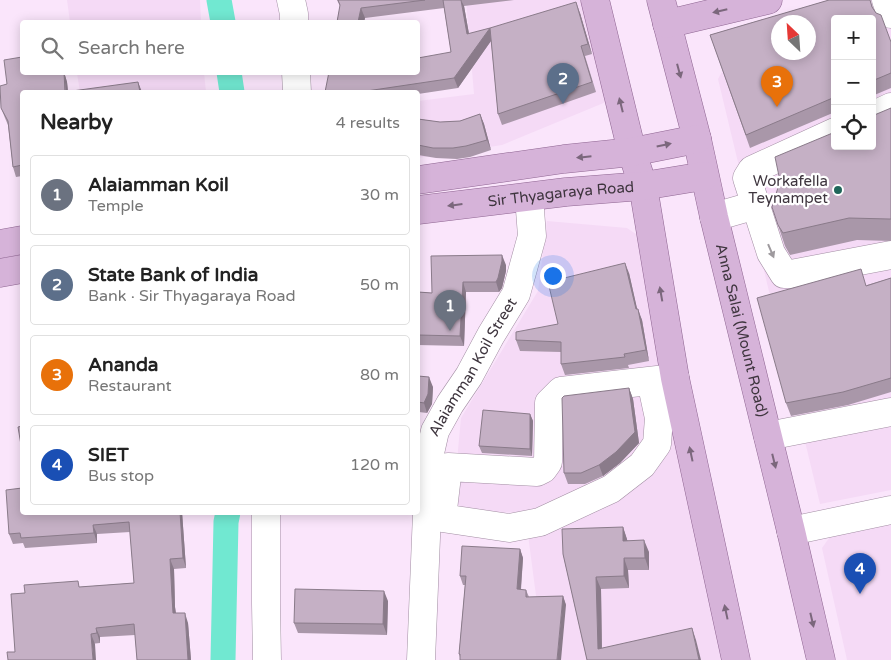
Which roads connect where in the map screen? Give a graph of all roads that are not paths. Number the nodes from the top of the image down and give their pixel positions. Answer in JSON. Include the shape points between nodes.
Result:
{"nodes":[{"id":1,"x":291,"y":0,"type":"edge"},
{"id":2,"x":594,"y":0,"type":"edge"},
{"id":3,"x":768,"y":0,"type":"edge"},
{"id":4,"x":886,"y":0,"type":"edge"},
{"id":5,"x":664,"y":12,"type":"edge"},
{"id":6,"x":891,"y":14,"type":"edge"},
{"id":7,"x":294,"y":20,"type":"edge"},
{"id":8,"x":296,"y":75,"type":"edge"},
{"id":9,"x":297,"y":90,"type":"edge"},
{"id":10,"x":891,"y":108,"type":"edge"},
{"id":11,"x":876,"y":114,"type":"edge"},
{"id":12,"x":831,"y":134,"type":"edge"},
{"id":13,"x":697,"y":139,"type":"junction"},
{"id":14,"x":632,"y":152,"type":"junction"},
{"id":15,"x":704,"y":176,"type":"junction"},
{"id":16,"x":420,"y":180,"type":"edge"},
{"id":17,"x":643,"y":186,"type":"junction"},
{"id":18,"x":529,"y":197,"type":"junction"},
{"id":19,"x":756,"y":205,"type":"junction"},
{"id":20,"x":420,"y":210,"type":"edge"},
{"id":21,"x":714,"y":217,"type":"junction"},
{"id":22,"x":20,"y":240,"type":"edge"},
{"id":23,"x":0,"y":244,"type":"edge"},
{"id":24,"x":891,"y":255,"type":"edge"},
{"id":25,"x":20,"y":269,"type":"edge"},
{"id":26,"x":0,"y":273,"type":"edge"},
{"id":27,"x":663,"y":380,"type":"junction"},
{"id":28,"x":891,"y":412,"type":"edge"},
{"id":29,"x":768,"y":436,"type":"junction"},
{"id":30,"x":423,"y":499,"type":"edge"},
{"id":31,"x":891,"y":510,"type":"edge"},
{"id":32,"x":266,"y":515,"type":"edge"},
{"id":33,"x":791,"y":531,"type":"junction"},
{"id":34,"x":267,"y":660,"type":"edge"},
{"id":35,"x":422,"y":660,"type":"edge"},
{"id":36,"x":736,"y":660,"type":"edge"},
{"id":37,"x":821,"y":660,"type":"edge"}],
"edges":[{"from":1,"to":7,"type":"street"},
{"from":14,"to":2,"type":"main road","one_way":true},
{"from":3,"to":5,"type":"main road","one_way":true},
{"from":4,"to":6,"type":"street"},
{"from":5,"to":13,"type":"main road","name":"Anna Salai (Mount Road)","one_way":true},
{"from":8,"to":9,"type":"street"},
{"from":10,"to":11,"type":"street"},
{"from":12,"to":19,"type":"street","via":[[752,170],[747,178]]},
{"from":14,"to":13,"type":"main road","one_way":true},
{"from":13,"to":15,"type":"main road","name":"Anna Salai (Mount Road)"},
{"from":14,"to":16,"type":"main road","one_way":true},
{"from":14,"to":17,"type":"main road"},
{"from":15,"to":17,"type":"main road","name":"Sir Thyagaraya Road"},
{"from":15,"to":21,"type":"main road","name":"Anna Salai (Mount Road)"},
{"from":17,"to":18,"type":"main road","name":"Sir Thyagaraya Road"},
{"from":27,"to":17,"type":"main road","one_way":true},
{"from":18,"to":20,"type":"main road","name":"Sir Thyagaraya Road","one_way":true},
{"from":18,"to":30,"type":"street","name":"Alaiamman Koil Street","via":[[532,236],[516,294],[434,431]]},
{"from":19,"to":21,"type":"street"},
{"from":19,"to":24,"type":"street","one_way":true,"via":[[771,253],[784,274]]},
{"from":21,"to":29,"type":"main road","name":"Anna Salai (Mount Road)"},
{"from":22,"to":23,"type":"main road"},
{"from":25,"to":26,"type":"main road"},
{"from":27,"to":27,"type":"street","via":[[560,391],[549,403],[548,462],[543,470],[448,467],[442,518],[509,528],[540,522],[611,489],[642,465],[657,444]]},
{"from":36,"to":27,"type":"main road","one_way":true},
{"from":28,"to":29,"type":"street"},
{"from":29,"to":33,"type":"main road","name":"Anna Salai (Mount Road)","one_way":true},
{"from":30,"to":35,"type":"street","name":"Alaiamman Koil Street"},
{"from":31,"to":33,"type":"street"},
{"from":32,"to":34,"type":"street"},
{"from":33,"to":37,"type":"main road","name":"Anna Salai (Mount Road)","one_way":true}]}
